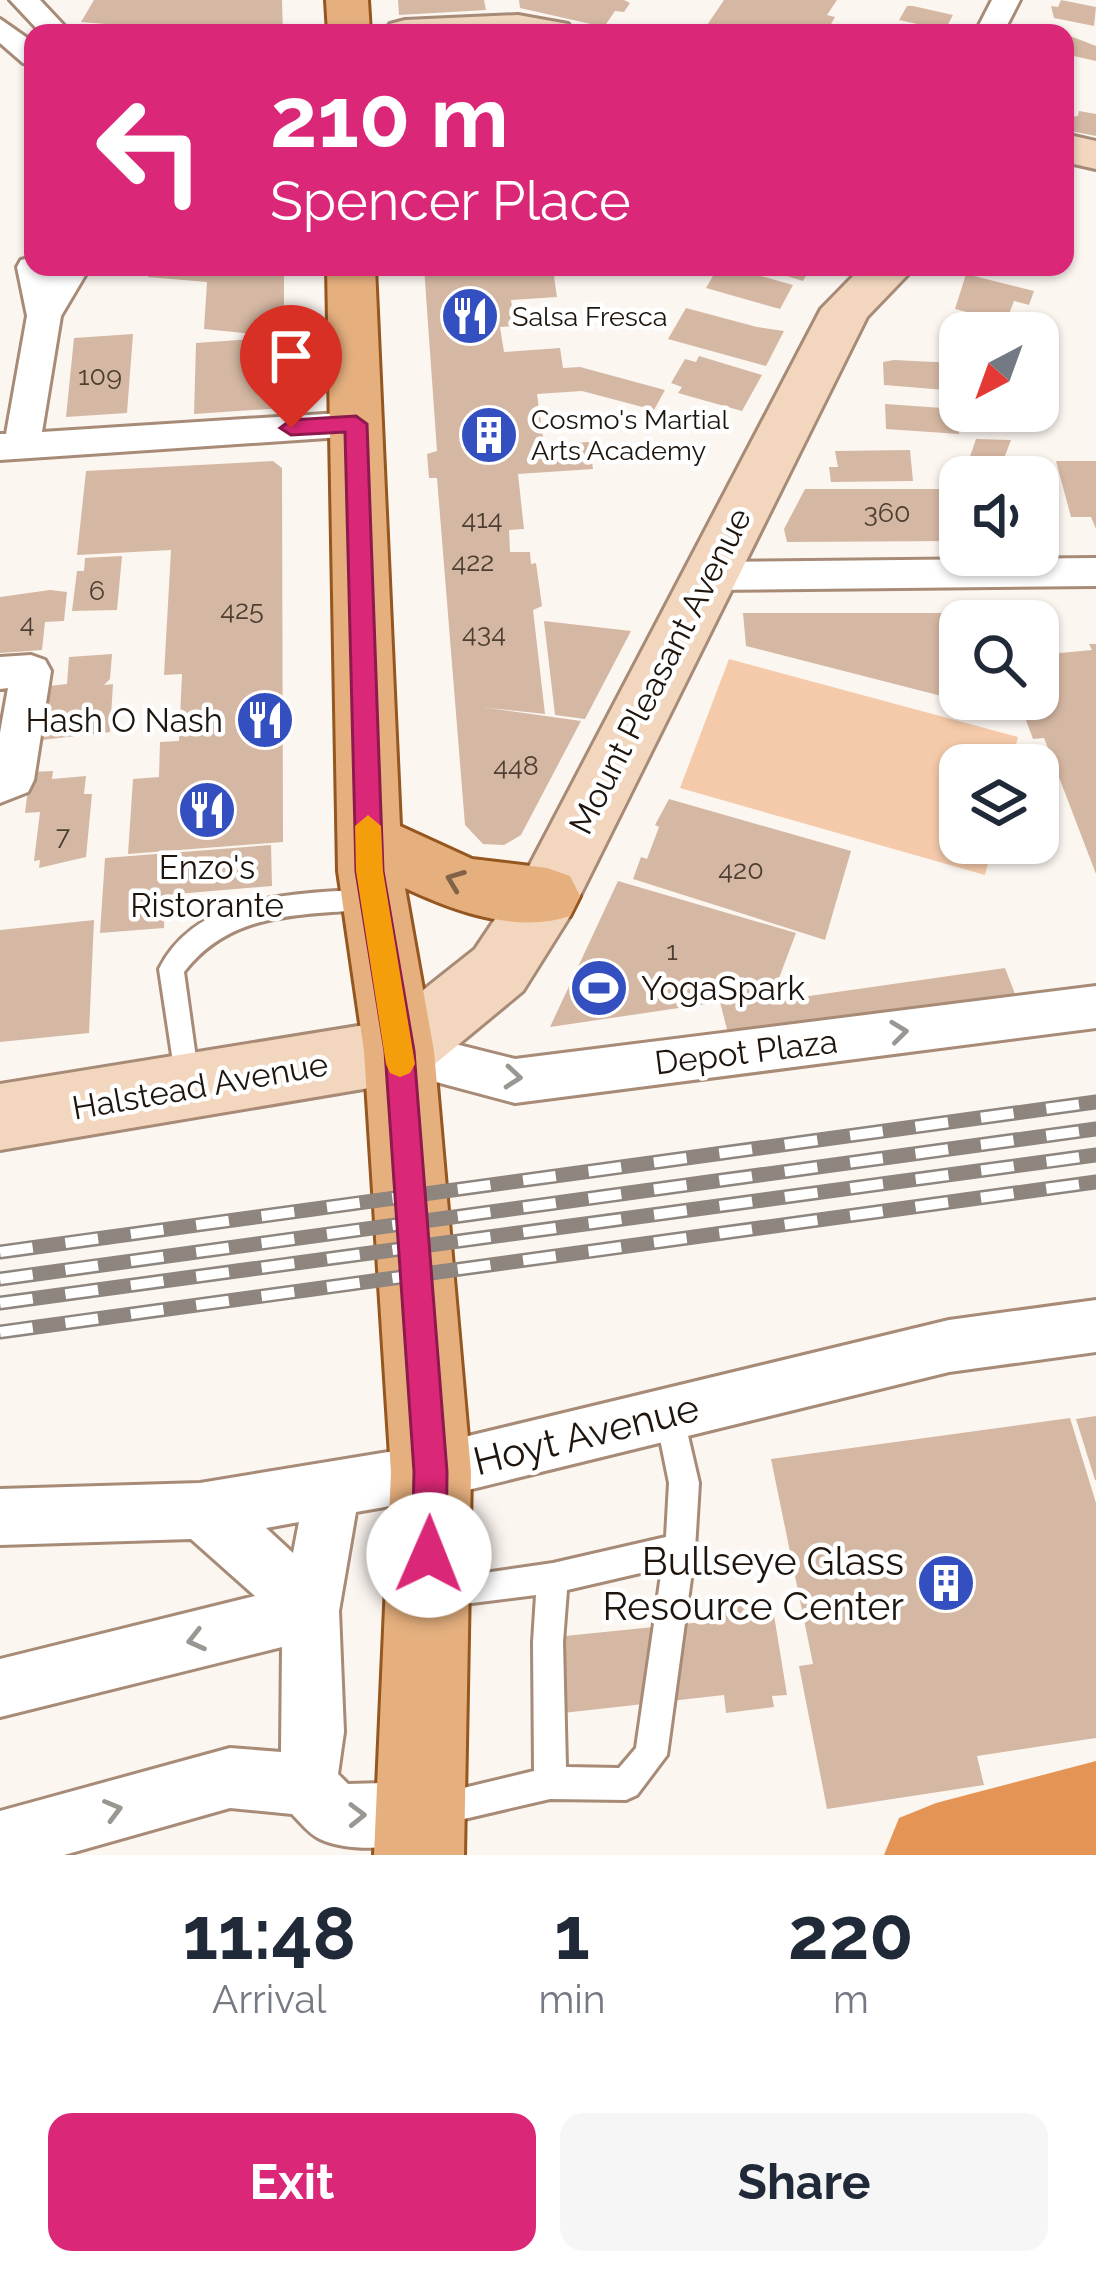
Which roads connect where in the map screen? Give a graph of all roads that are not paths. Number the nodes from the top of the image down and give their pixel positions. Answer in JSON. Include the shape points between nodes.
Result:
{"nodes":[{"id":1,"x":24,"y":0,"type":"edge"},
{"id":2,"x":48,"y":24,"type":"edge"},
{"id":3,"x":0,"y":28,"type":"edge"},
{"id":4,"x":24,"y":49,"type":"edge"},
{"id":5,"x":36,"y":276,"type":"edge"},
{"id":6,"x":68,"y":276,"type":"edge"},
{"id":7,"x":351,"y":276,"type":"edge"},
{"id":8,"x":881,"y":276,"type":"edge"},
{"id":9,"x":44,"y":316,"type":"junction"},
{"id":10,"x":356,"y":424,"type":"junction"},
{"id":11,"x":11,"y":446,"type":"edge"},
{"id":12,"x":1096,"y":572,"type":"edge"},
{"id":13,"x":708,"y":576,"type":"junction"},
{"id":14,"x":0,"y":673,"type":"edge"},
{"id":15,"x":0,"y":786,"type":"edge"},
{"id":16,"x":371,"y":870,"type":"junction"},
{"id":17,"x":547,"y":896,"type":"junction"},
{"id":18,"x":1096,"y":1006,"type":"edge"},
{"id":19,"x":399,"y":1051,"type":"junction"},
{"id":20,"x":187,"y":1088,"type":"junction"},
{"id":21,"x":0,"y":1117,"type":"edge"},
{"id":22,"x":1096,"y":1326,"type":"edge"},
{"id":23,"x":669,"y":1414,"type":"junction"},
{"id":24,"x":430,"y":1472,"type":"junction"},
{"id":25,"x":333,"y":1488,"type":"junction"},
{"id":26,"x":200,"y":1510,"type":"junction"},
{"id":27,"x":0,"y":1517,"type":"edge"},
{"id":28,"x":680,"y":1549,"type":"junction"},
{"id":29,"x":553,"y":1578,"type":"junction"},
{"id":30,"x":428,"y":1593,"type":"junction"},
{"id":31,"x":310,"y":1611,"type":"junction"},
{"id":32,"x":0,"y":1688,"type":"edge"},
{"id":33,"x":550,"y":1783,"type":"junction"},
{"id":34,"x":306,"y":1785,"type":"junction"},
{"id":35,"x":419,"y":1834,"type":"edge"},
{"id":36,"x":0,"y":1841,"type":"edge"}],
"edges":[{"from":1,"to":2,"type":"street"},
{"from":3,"to":4,"type":"street"},
{"from":5,"to":9,"type":"street"},
{"from":6,"to":9,"type":"street"},
{"from":7,"to":10,"type":"main road"},
{"from":8,"to":13,"type":"street","name":"Mount Pleasant Avenue","via":[[846,309]]},
{"from":9,"to":11,"type":"street"},
{"from":10,"to":11,"type":"street"},
{"from":10,"to":16,"type":"main road"},
{"from":12,"to":13,"type":"street"},
{"from":13,"to":17,"type":"street","name":"Mount Pleasant Avenue"},
{"from":14,"to":15,"type":"street","via":[[31,671],[14,780]]},
{"from":17,"to":16,"type":"main road","one_way":true},
{"from":16,"to":19,"type":"main road"},
{"from":16,"to":20,"type":"lane","via":[[221,920],[189,941],[171,970]]},
{"from":17,"to":19,"type":"street","name":"Mount Pleasant Avenue","via":[[499,970]]},
{"from":19,"to":18,"type":"street","name":"Depot Plaza","one_way":true,"via":[[515,1081]]},
{"from":19,"to":20,"type":"street","name":"Halstead Avenue"},
{"from":19,"to":24,"type":"main road"},
{"from":20,"to":21,"type":"street","name":"Halstead Avenue"},
{"from":22,"to":23,"type":"street","name":"Hoyt Avenue","via":[[949,1346]]},
{"from":23,"to":24,"type":"street","name":"Hoyt Avenue"},
{"from":23,"to":28,"type":"lane","via":[[684,1483]]},
{"from":24,"to":25,"type":"street","name":"Hoyt Avenue"},
{"from":24,"to":30,"type":"main road"},
{"from":25,"to":26,"type":"street","name":"Hoyt Avenue"},
{"from":25,"to":31,"type":"street"},
{"from":26,"to":27,"type":"street","name":"Hoyt Avenue"},
{"from":26,"to":31,"type":"street"},
{"from":28,"to":29,"type":"lane"},
{"from":28,"to":33,"type":"lane","via":[[651,1755],[626,1784]]},
{"from":29,"to":30,"type":"lane"},
{"from":29,"to":33,"type":"lane"},
{"from":30,"to":35,"type":"main road"},
{"from":31,"to":32,"type":"street","one_way":true},
{"from":31,"to":34,"type":"street","via":[[314,1732]]},
{"from":33,"to":35,"type":"lane"},
{"from":34,"to":35,"type":"street","one_way":true,"via":[[337,1815]]},
{"from":36,"to":34,"type":"street","one_way":true,"via":[[230,1778]]}]}
